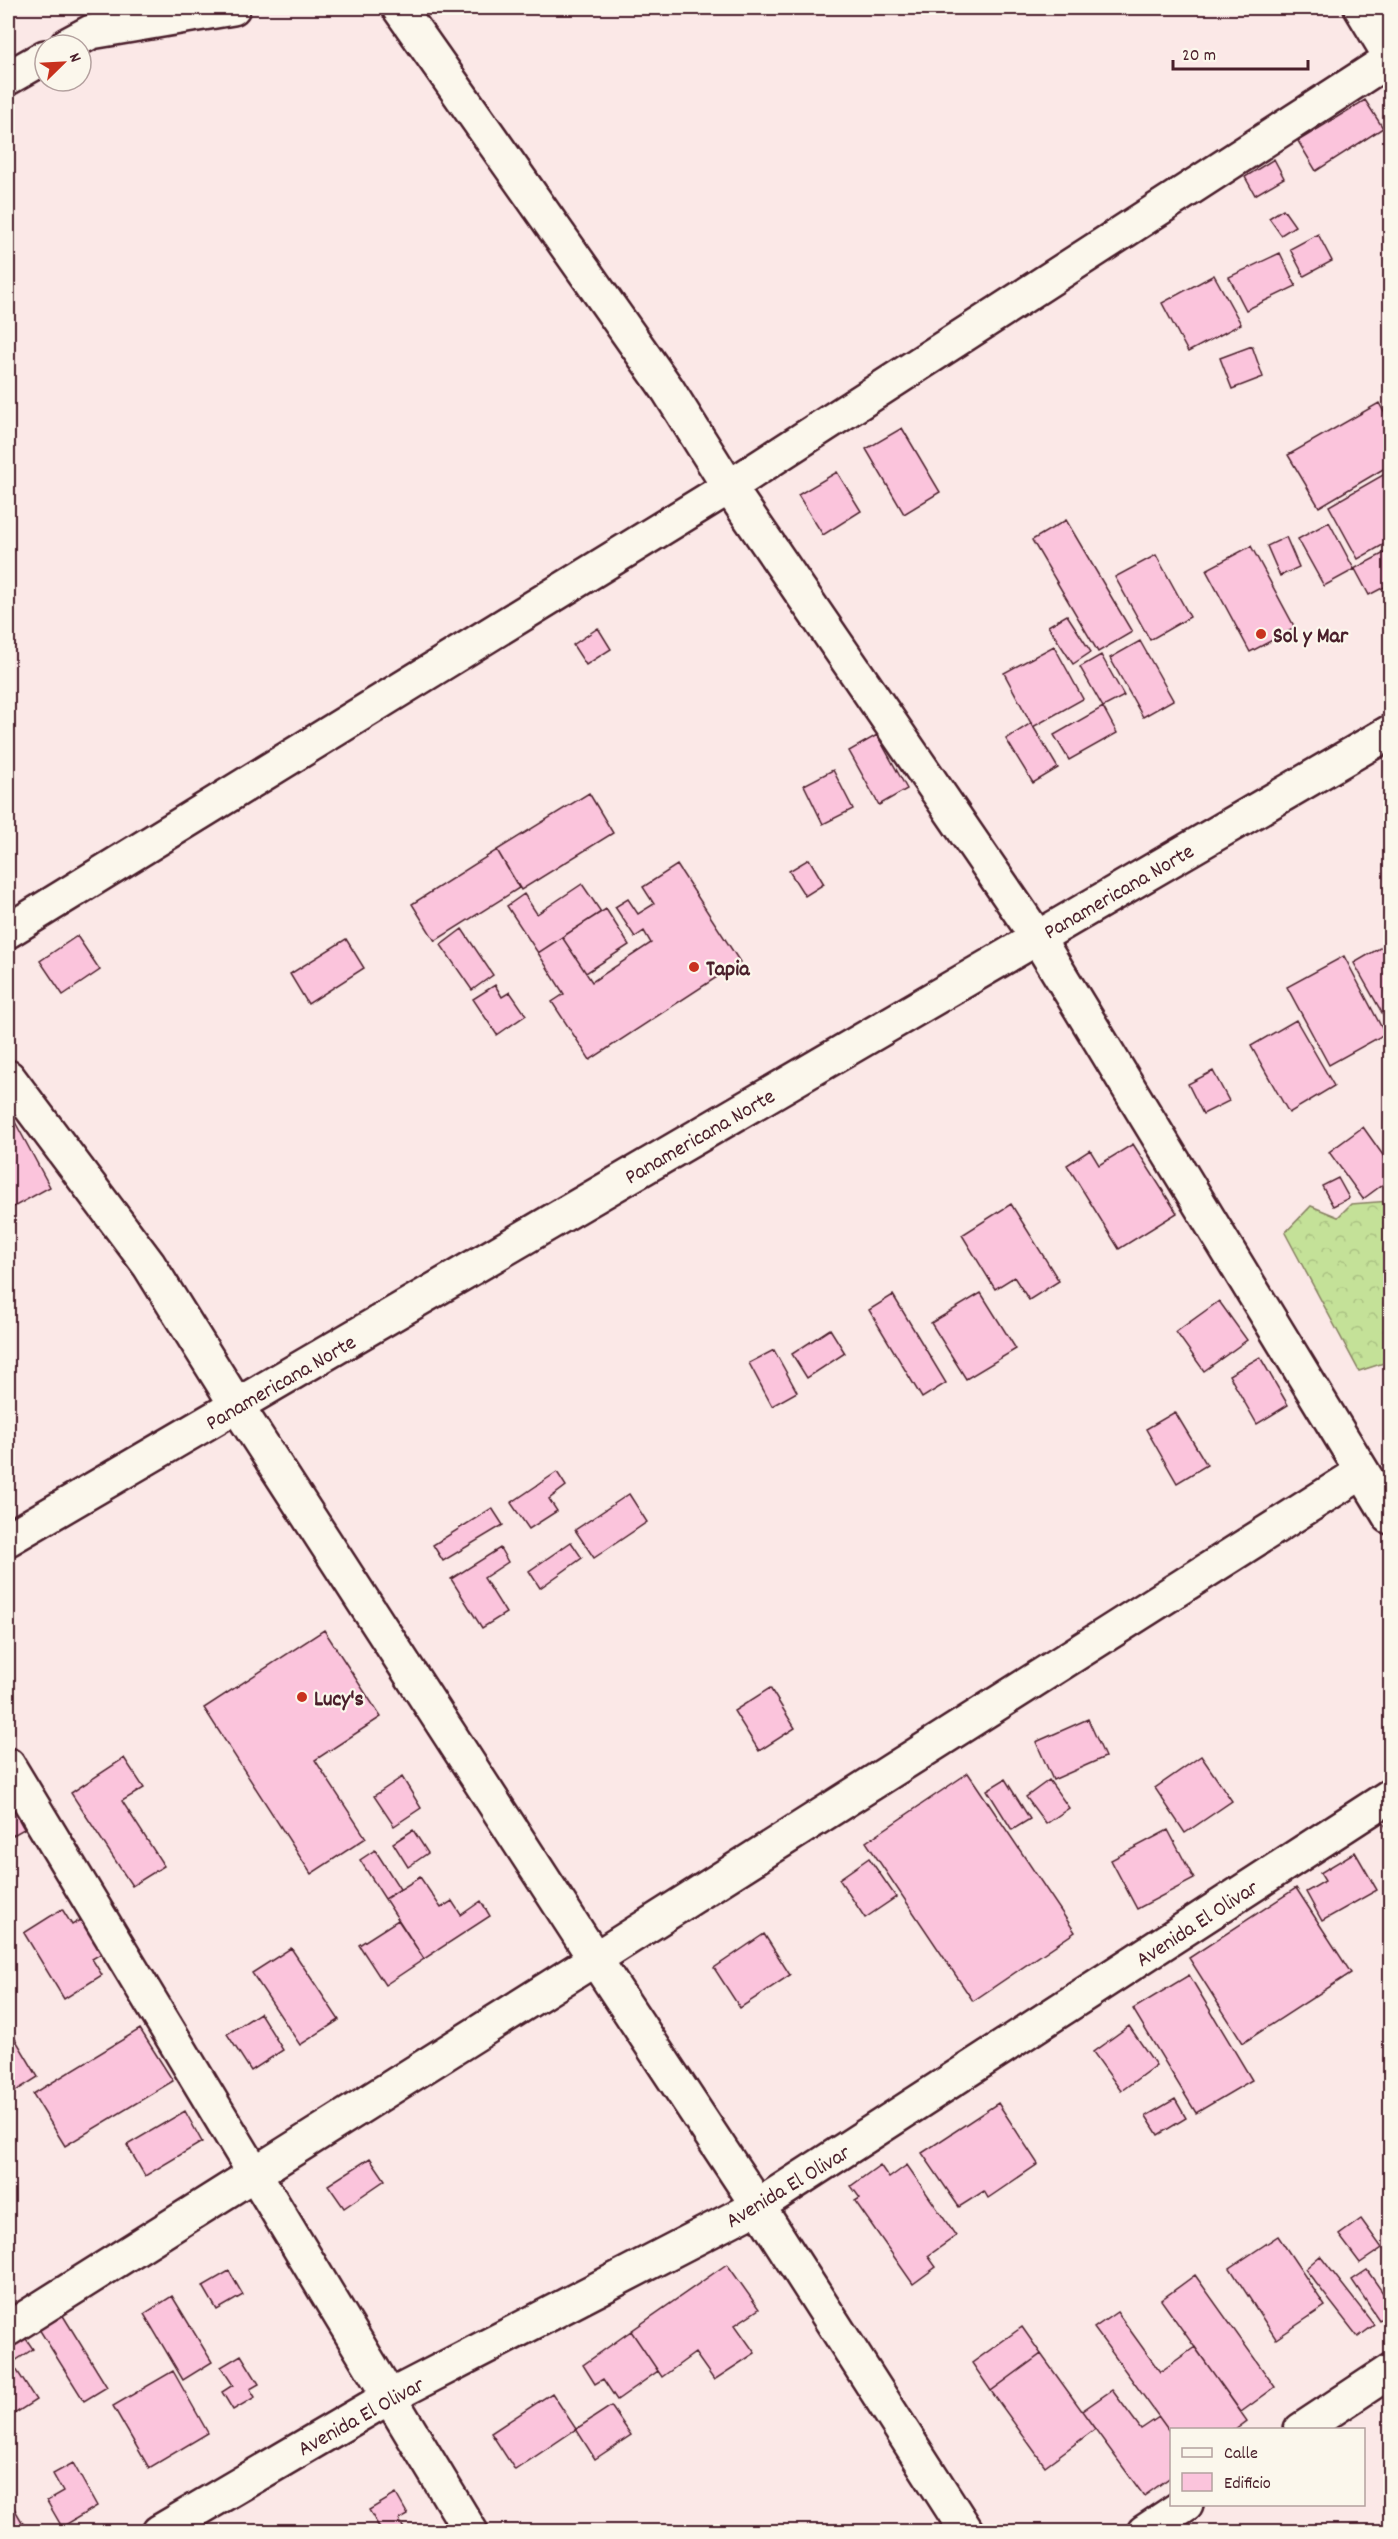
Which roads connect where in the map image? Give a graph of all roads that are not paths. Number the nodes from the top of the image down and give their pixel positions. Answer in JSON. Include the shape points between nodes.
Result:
{"nodes":[{"id":1,"x":233,"y":8,"type":"edge"},
{"id":2,"x":399,"y":8,"type":"edge"},
{"id":3,"x":1361,"y":8,"type":"edge"},
{"id":4,"x":89,"y":33,"type":"edge"},
{"id":5,"x":1390,"y":58,"type":"edge"},
{"id":6,"x":33,"y":64,"type":"edge"},
{"id":7,"x":8,"y":78,"type":"edge"},
{"id":8,"x":729,"y":487,"type":"junction"},
{"id":9,"x":1390,"y":732,"type":"edge"},
{"id":10,"x":8,"y":931,"type":"edge"},
{"id":11,"x":1037,"y":937,"type":"junction"},
{"id":12,"x":8,"y":1077,"type":"edge"},
{"id":13,"x":237,"y":1406,"type":"junction"},
{"id":14,"x":1362,"y":1472,"type":"junction"},
{"id":15,"x":1390,"y":1517,"type":"edge"},
{"id":16,"x":8,"y":1539,"type":"edge"},
{"id":17,"x":8,"y":1765,"type":"edge"},
{"id":18,"x":1390,"y":1796,"type":"edge"},
{"id":19,"x":595,"y":1959,"type":"junction"},
{"id":20,"x":255,"y":2174,"type":"junction"},
{"id":21,"x":758,"y":2206,"type":"junction"},
{"id":22,"x":8,"y":2329,"type":"edge"},
{"id":23,"x":1390,"y":2371,"type":"edge"},
{"id":24,"x":389,"y":2397,"type":"junction"},
{"id":25,"x":1304,"y":2428,"type":"edge"},
{"id":26,"x":1184,"y":2506,"type":"edge"},
{"id":27,"x":159,"y":2532,"type":"edge"},
{"id":28,"x":471,"y":2532,"type":"edge"},
{"id":29,"x":967,"y":2532,"type":"edge"},
{"id":30,"x":1144,"y":2532,"type":"edge"}],
"edges":[{"from":1,"to":4,"type":"main road"},
{"from":2,"to":8,"type":"main road","via":[[668,390]]},
{"from":3,"to":5,"type":"main road"},
{"from":5,"to":8,"type":"main road"},
{"from":6,"to":7,"type":"main road"},
{"from":8,"to":10,"type":"main road"},
{"from":8,"to":11,"type":"main road"},
{"from":9,"to":11,"type":"main road","name":"Panamericana Norte"},
{"from":11,"to":13,"type":"main road","name":"Panamericana Norte"},
{"from":11,"to":14,"type":"main road"},
{"from":12,"to":13,"type":"main road","via":[[149,1265]]},
{"from":13,"to":16,"type":"main road","name":"Panamericana Norte"},
{"from":13,"to":19,"type":"main road"},
{"from":14,"to":15,"type":"main road"},
{"from":14,"to":19,"type":"main road"},
{"from":17,"to":20,"type":"main road"},
{"from":18,"to":21,"type":"main road","name":"Avenida El Olivar"},
{"from":19,"to":20,"type":"main road"},
{"from":19,"to":21,"type":"main road"},
{"from":20,"to":22,"type":"main road"},
{"from":20,"to":24,"type":"main road"},
{"from":21,"to":24,"type":"main road","name":"Avenida El Olivar"},
{"from":21,"to":29,"type":"main road"},
{"from":23,"to":25,"type":"main road"},
{"from":24,"to":27,"type":"main road","name":"Avenida El Olivar"},
{"from":24,"to":28,"type":"main road"},
{"from":26,"to":30,"type":"main road"}]}
